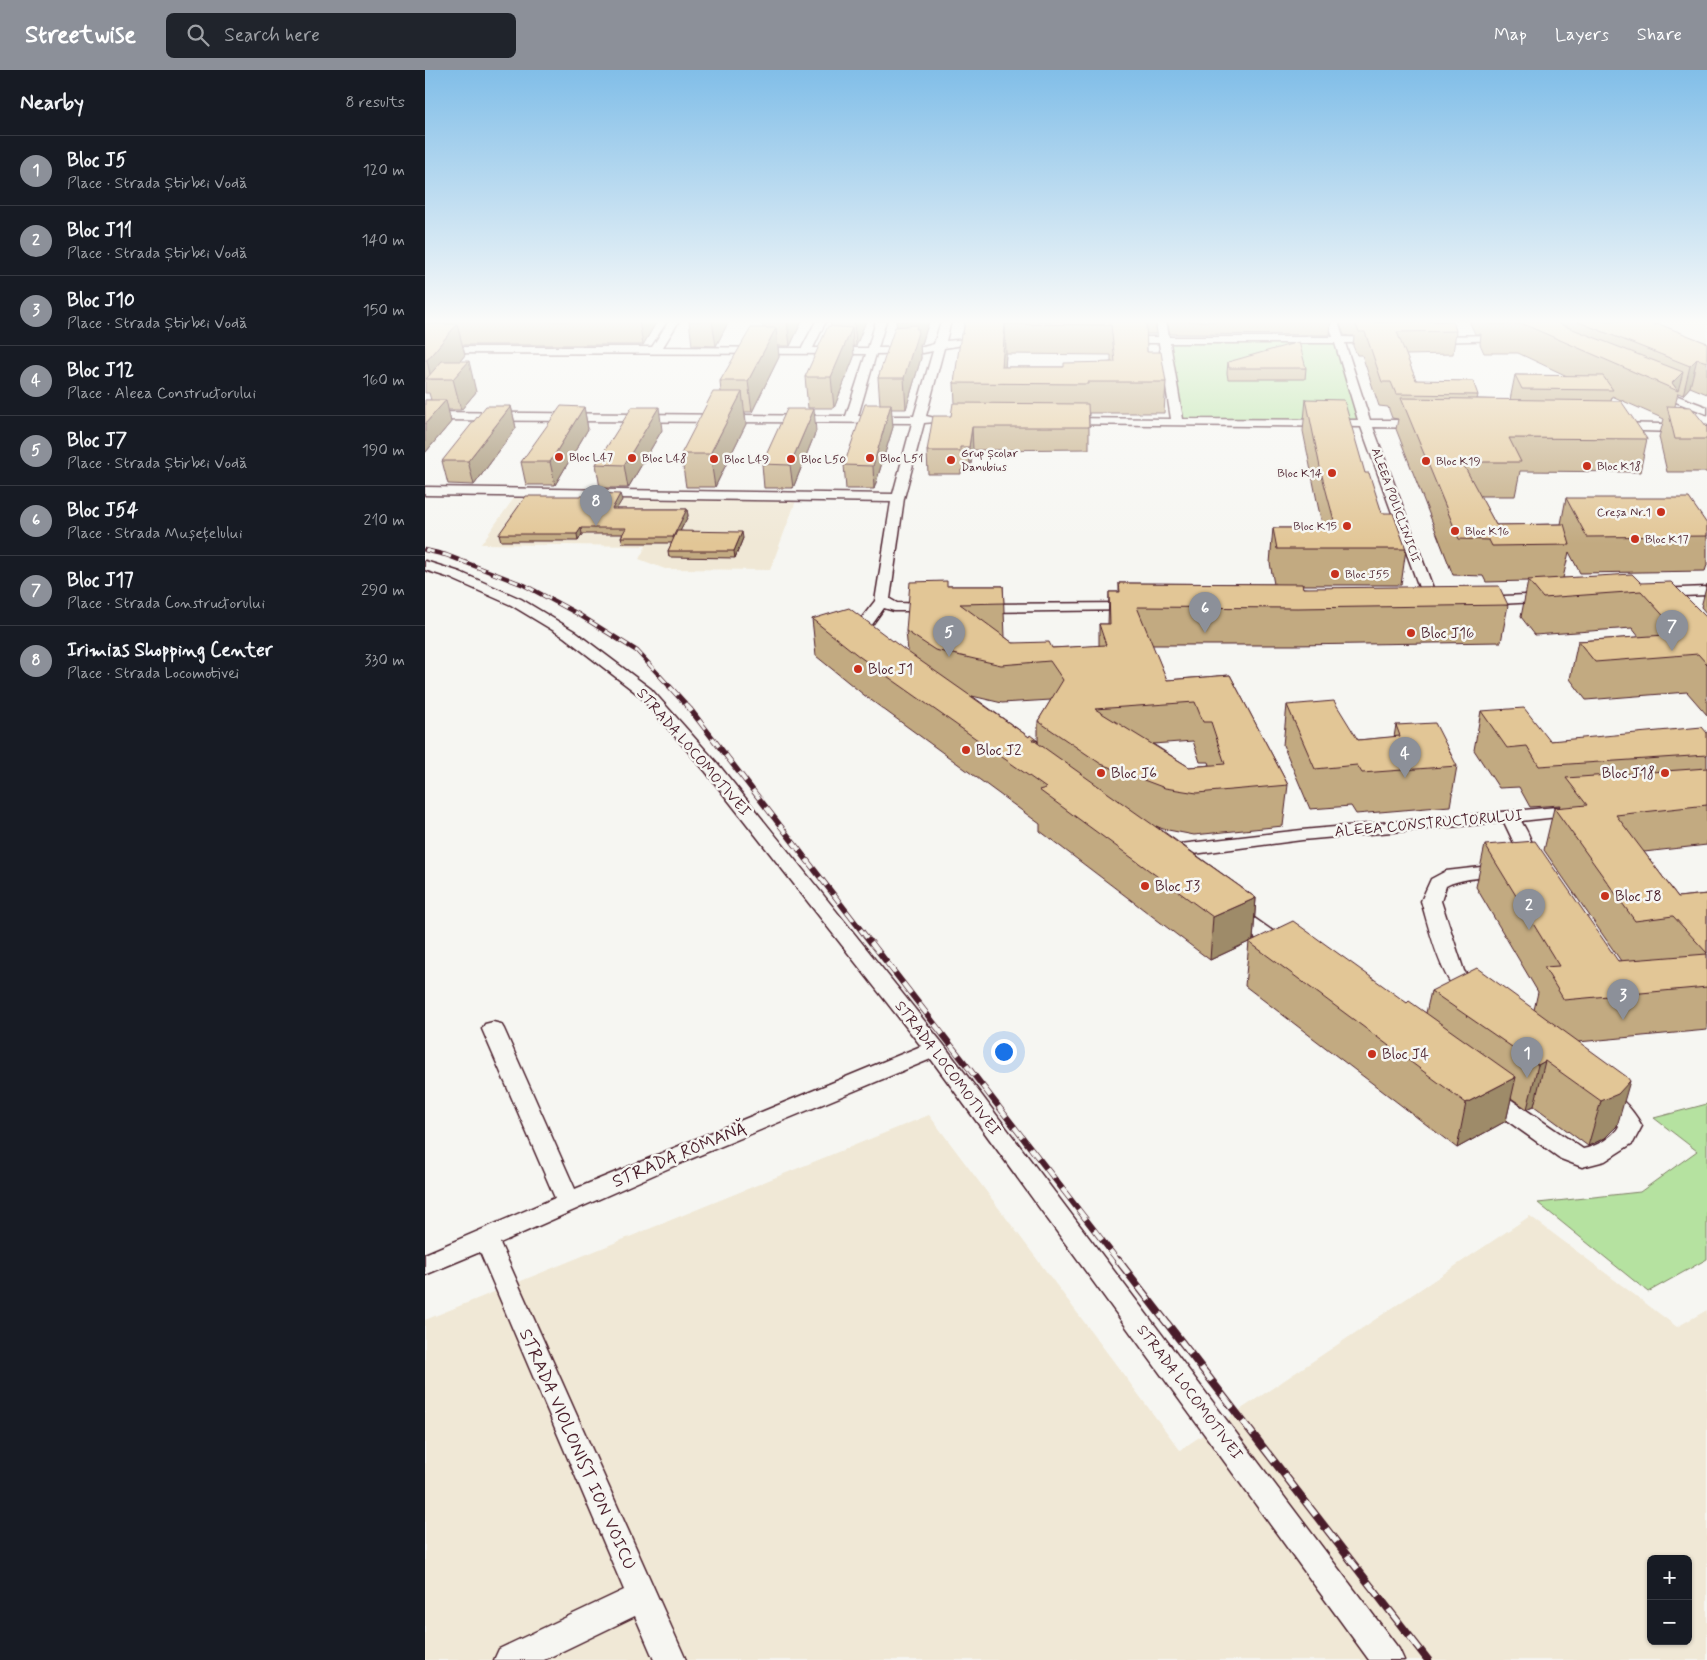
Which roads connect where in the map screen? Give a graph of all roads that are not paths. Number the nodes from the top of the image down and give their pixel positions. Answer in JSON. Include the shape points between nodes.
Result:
{"nodes":[{"id":1,"x":858,"y":395,"type":"edge"},
{"id":2,"x":927,"y":395,"type":"edge"},
{"id":3,"x":1173,"y":395,"type":"edge"},
{"id":4,"x":1357,"y":395,"type":"edge"},
{"id":5,"x":1668,"y":395,"type":"edge"},
{"id":6,"x":1707,"y":411,"type":"edge"},
{"id":7,"x":425,"y":416,"type":"edge"},
{"id":8,"x":851,"y":419,"type":"junction"},
{"id":9,"x":920,"y":420,"type":"junction"},
{"id":10,"x":939,"y":420,"type":"edge"},
{"id":11,"x":1055,"y":422,"type":"edge"},
{"id":12,"x":1178,"y":423,"type":"junction"},
{"id":13,"x":1365,"y":423,"type":"junction"},
{"id":14,"x":1433,"y":424,"type":"edge"},
{"id":15,"x":1597,"y":427,"type":"edge"},
{"id":16,"x":1707,"y":429,"type":"edge"},
{"id":17,"x":425,"y":491,"type":"edge"},
{"id":18,"x":898,"y":498,"type":"junction"},
{"id":19,"x":425,"y":566,"type":"edge"},
{"id":20,"x":1707,"y":591,"type":"edge"},
{"id":21,"x":1563,"y":598,"type":"edge"},
{"id":22,"x":882,"y":601,"type":"junction"},
{"id":23,"x":1469,"y":602,"type":"edge"},
{"id":24,"x":1451,"y":603,"type":"edge"},
{"id":25,"x":1413,"y":604,"type":"edge"},
{"id":26,"x":1432,"y":604,"type":"junction"},
{"id":27,"x":1148,"y":606,"type":"edge"},
{"id":28,"x":1661,"y":607,"type":"edge"},
{"id":29,"x":947,"y":608,"type":"edge"},
{"id":30,"x":965,"y":608,"type":"edge"},
{"id":31,"x":876,"y":653,"type":"edge"},
{"id":32,"x":1598,"y":808,"type":"edge"},
{"id":33,"x":1509,"y":815,"type":"junction"},
{"id":34,"x":1177,"y":871,"type":"edge"},
{"id":35,"x":1216,"y":900,"type":"edge"},
{"id":36,"x":1296,"y":957,"type":"edge"},
{"id":37,"x":1490,"y":1008,"type":"edge"},
{"id":38,"x":493,"y":1029,"type":"dead end"},
{"id":39,"x":935,"y":1049,"type":"junction"},
{"id":40,"x":1584,"y":1083,"type":"edge"},
{"id":41,"x":1471,"y":1084,"type":"edge"},
{"id":42,"x":569,"y":1202,"type":"junction"},
{"id":43,"x":486,"y":1238,"type":"junction"},
{"id":44,"x":425,"y":1265,"type":"edge"},
{"id":45,"x":642,"y":1597,"type":"junction"},
{"id":46,"x":510,"y":1660,"type":"edge"},
{"id":47,"x":671,"y":1660,"type":"edge"},
{"id":48,"x":1388,"y":1660,"type":"edge"}],
"edges":[{"from":1,"to":8,"type":"street"},
{"from":2,"to":9,"type":"street"},
{"from":3,"to":12,"type":"street"},
{"from":4,"to":13,"type":"street","name":"ALEEA POLICLINICII"},
{"from":5,"to":6,"type":"street"},
{"from":7,"to":8,"type":"street"},
{"from":8,"to":9,"type":"street"},
{"from":9,"to":10,"type":"street"},
{"from":9,"to":18,"type":"street"},
{"from":11,"to":12,"type":"street"},
{"from":12,"to":13,"type":"street"},
{"from":13,"to":14,"type":"street"},
{"from":13,"to":26,"type":"street","name":"ALEEA POLICLINICII"},
{"from":15,"to":16,"type":"street"},
{"from":17,"to":18,"type":"street"},
{"from":18,"to":22,"type":"street"},
{"from":19,"to":39,"type":"street","name":"STRADA LOCOMOTIVEI","via":[[516,602],[569,634],[645,692],[712,768]]},
{"from":20,"to":28,"type":"street","via":[[1644,594]]},
{"from":21,"to":23,"type":"street"},
{"from":22,"to":29,"type":"street","via":[[894,608]]},
{"from":22,"to":31,"type":"street","via":[[858,633]]},
{"from":24,"to":26,"type":"street"},
{"from":25,"to":26,"type":"street"},
{"from":27,"to":30,"type":"street"},
{"from":32,"to":33,"type":"street","name":"ALEEA CONSTRUCTORULUI"},
{"from":33,"to":34,"type":"street","name":"ALEEA CONSTRUCTORULUI","via":[[1149,851]]},
{"from":33,"to":37,"type":"street","via":[[1524,841],[1527,851],[1525,862],[1511,870],[1453,875],[1438,883],[1431,901],[1454,972],[1465,988]]},
{"from":35,"to":36,"type":"street"},
{"from":38,"to":42,"type":"street"},
{"from":39,"to":42,"type":"street","name":"STRADA ROMANĂ","via":[[796,1104]]},
{"from":39,"to":48,"type":"street","name":"STRADA LOCOMOTIVEI"},
{"from":40,"to":41,"type":"street","via":[[1623,1114],[1631,1126],[1625,1137],[1597,1155],[1582,1158],[1569,1153]]},
{"from":42,"to":43,"type":"street","name":"STRADA ROMANĂ"},
{"from":43,"to":44,"type":"street","name":"STRADA ROMANĂ"},
{"from":43,"to":45,"type":"street","name":"STRADA VIOLONIST ION VOICU"},
{"from":45,"to":46,"type":"street"},
{"from":45,"to":47,"type":"street","name":"STRADA VIOLONIST ION VOICU"}]}
